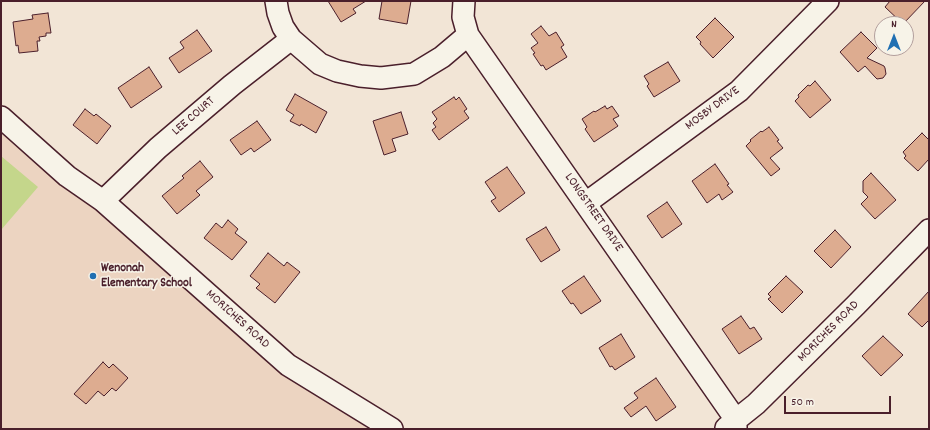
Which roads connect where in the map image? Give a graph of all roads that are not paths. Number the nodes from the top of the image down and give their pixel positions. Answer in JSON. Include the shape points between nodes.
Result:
{"nodes":[{"id":1,"x":276,"y":1,"type":"edge"},
{"id":2,"x":464,"y":1,"type":"edge"},
{"id":3,"x":828,"y":1,"type":"edge"},
{"id":4,"x":468,"y":35,"type":"junction"},
{"id":5,"x":291,"y":39,"type":"junction"},
{"id":6,"x":1,"y":118,"type":"edge"},
{"id":7,"x":104,"y":201,"type":"junction"},
{"id":8,"x":586,"y":203,"type":"junction"},
{"id":9,"x":929,"y":230,"type":"edge"},
{"id":10,"x":732,"y":426,"type":"edge"},
{"id":11,"x":392,"y":429,"type":"edge"}],
"edges":[{"from":1,"to":5,"type":"street","via":[[278,13]]},
{"from":2,"to":4,"type":"street","name":"LONGSTREET DRIVE","via":[[463,17]]},
{"from":3,"to":8,"type":"street","name":"MOSBY DRIVE","via":[[739,91]]},
{"from":4,"to":5,"type":"street","via":[[414,74],[381,78],[337,71],[320,64]]},
{"from":4,"to":8,"type":"street","name":"LONGSTREET DRIVE"},
{"from":5,"to":7,"type":"street","name":"LEE COURT","via":[[158,148]]},
{"from":6,"to":7,"type":"street","name":"MORICHES ROAD","via":[[67,176]]},
{"from":7,"to":11,"type":"street","name":"MORICHES ROAD","via":[[288,365]]},
{"from":8,"to":10,"type":"street","name":"LONGSTREET DRIVE"},
{"from":9,"to":10,"type":"street","name":"MORICHES ROAD"}]}
